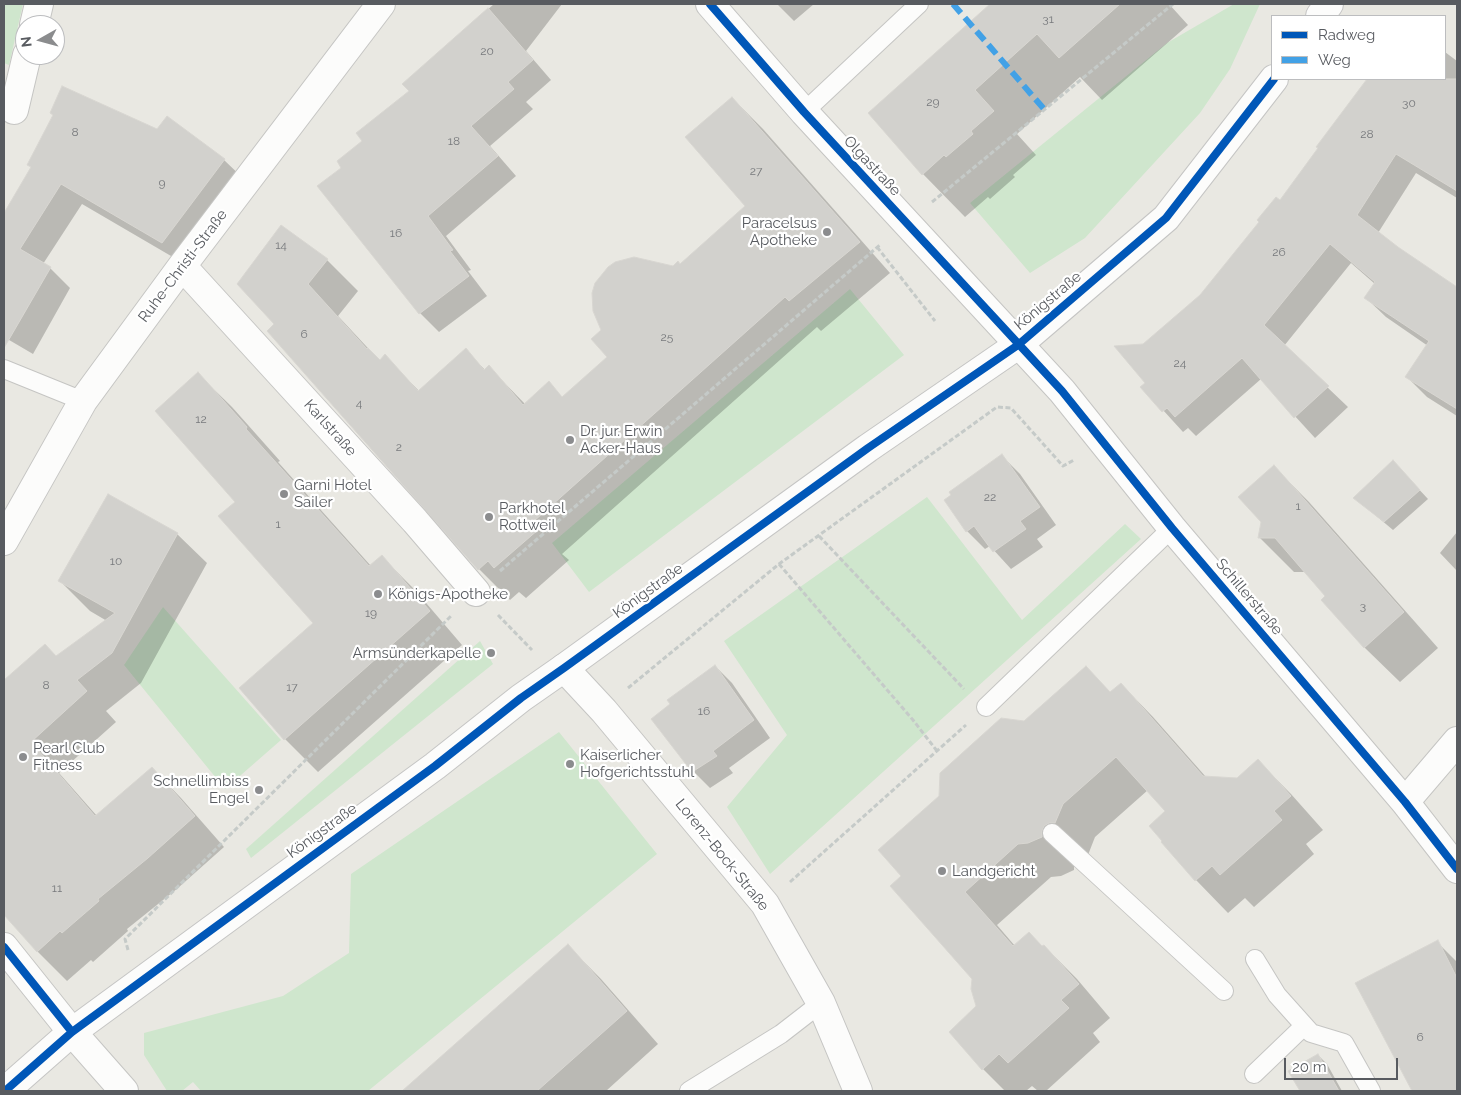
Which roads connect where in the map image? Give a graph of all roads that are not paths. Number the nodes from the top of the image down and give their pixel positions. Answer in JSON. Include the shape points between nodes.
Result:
{"nodes":[{"id":1,"x":381,"y":4,"type":"edge"},
{"id":2,"x":710,"y":4,"type":"edge"},
{"id":3,"x":919,"y":4,"type":"edge"},
{"id":4,"x":1329,"y":4,"type":"edge"},
{"id":5,"x":1321,"y":15,"type":"edge"},
{"id":6,"x":25,"y":65,"type":"edge"},
{"id":7,"x":1273,"y":80,"type":"edge"},
{"id":8,"x":14,"y":110,"type":"dead end"},
{"id":9,"x":804,"y":112,"type":"junction"},
{"id":10,"x":182,"y":266,"type":"junction"},
{"id":11,"x":1018,"y":345,"type":"junction"},
{"id":12,"x":4,"y":369,"type":"edge"},
{"id":13,"x":83,"y":401,"type":"junction"},
{"id":14,"x":1172,"y":528,"type":"junction"},
{"id":15,"x":4,"y":541,"type":"edge"},
{"id":16,"x":476,"y":592,"type":"road end"},
{"id":17,"x":560,"y":671,"type":"junction"},
{"id":18,"x":986,"y":707,"type":"road end"},
{"id":19,"x":1457,"y":741,"type":"edge"},
{"id":20,"x":1405,"y":802,"type":"junction"},
{"id":21,"x":1052,"y":833,"type":"dead end"},
{"id":22,"x":1457,"y":869,"type":"edge"},
{"id":23,"x":4,"y":947,"type":"edge"},
{"id":24,"x":1256,"y":959,"type":"dead end"},
{"id":25,"x":1224,"y":992,"type":"dead end"},
{"id":26,"x":821,"y":1003,"type":"junction"},
{"id":27,"x":1304,"y":1026,"type":"junction"},
{"id":28,"x":72,"y":1032,"type":"junction"},
{"id":29,"x":1254,"y":1074,"type":"dead end"},
{"id":30,"x":5,"y":1091,"type":"edge"},
{"id":31,"x":124,"y":1091,"type":"edge"},
{"id":32,"x":689,"y":1091,"type":"edge"},
{"id":33,"x":858,"y":1091,"type":"edge"},
{"id":34,"x":1371,"y":1091,"type":"edge"}],
"edges":[{"from":1,"to":10,"type":"street","name":"Ruhe-Christi-Straße"},
{"from":2,"to":9,"type":"street","name":"Olgastraße"},
{"from":3,"to":9,"type":"lane"},
{"from":4,"to":5,"type":"street"},
{"from":6,"to":8,"type":"street"},
{"from":7,"to":11,"type":"street","name":"Königstraße","via":[[1166,218]]},
{"from":9,"to":11,"type":"street","name":"Olgastraße"},
{"from":10,"to":13,"type":"street","name":"Ruhe-Christi-Straße"},
{"from":10,"to":16,"type":"street","name":"Karlstraße"},
{"from":11,"to":14,"type":"street","name":"Schillerstraße","via":[[1062,391]]},
{"from":11,"to":17,"type":"street","name":"Königstraße","via":[[868,448]]},
{"from":12,"to":13,"type":"lane"},
{"from":13,"to":15,"type":"street","name":"Ruhe-Christi-Straße"},
{"from":14,"to":18,"type":"lane"},
{"from":14,"to":20,"type":"street","name":"Schillerstraße"},
{"from":17,"to":26,"type":"street","name":"Lorenz-Bock-Straße","via":[[604,712],[765,904]]},
{"from":17,"to":28,"type":"street","name":"Königstraße"},
{"from":19,"to":20,"type":"street"},
{"from":20,"to":22,"type":"street","name":"Schillerstraße"},
{"from":21,"to":25,"type":"lane"},
{"from":23,"to":28,"type":"street"},
{"from":24,"to":27,"type":"lane","via":[[1276,995]]},
{"from":26,"to":32,"type":"lane","via":[[781,1034]]},
{"from":26,"to":33,"type":"street","name":"Lorenz-Bock-Straße"},
{"from":27,"to":29,"type":"lane"},
{"from":27,"to":34,"type":"lane","via":[[1311,1033],[1344,1043]]},
{"from":28,"to":30,"type":"street","name":"Königstraße"},
{"from":28,"to":31,"type":"street"}]}
